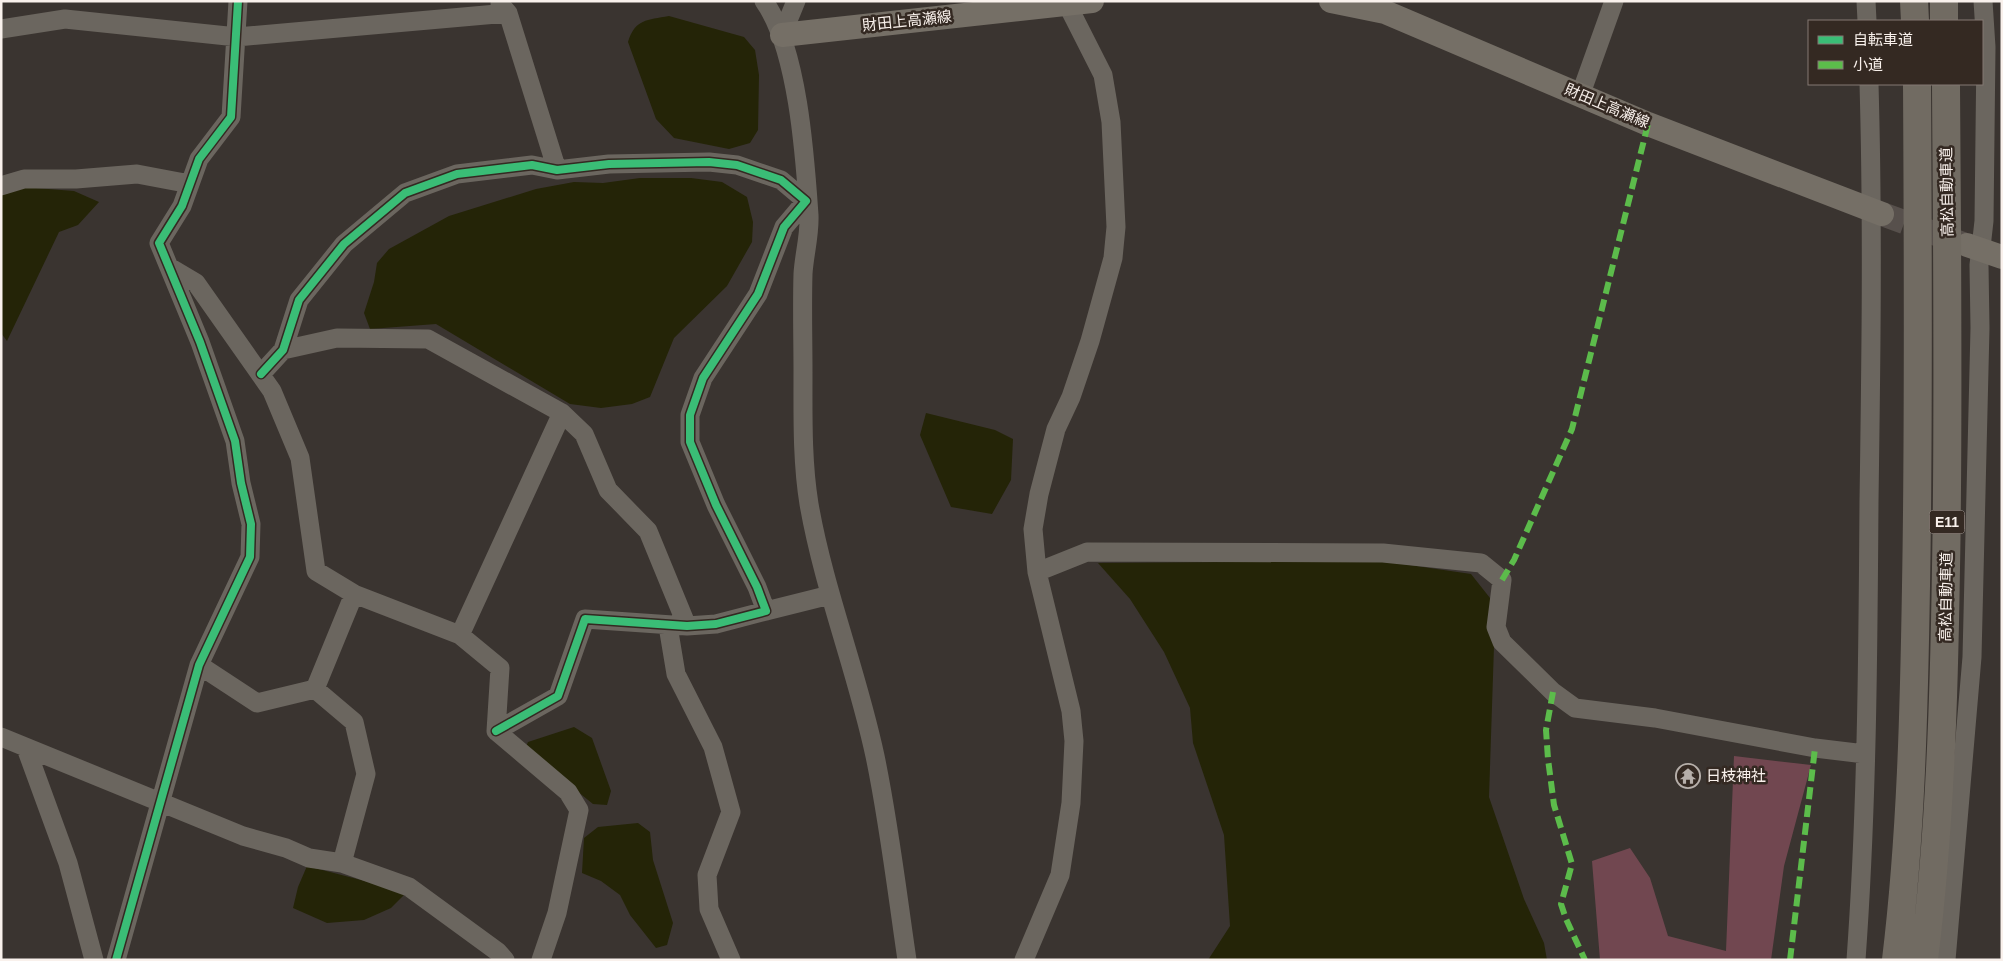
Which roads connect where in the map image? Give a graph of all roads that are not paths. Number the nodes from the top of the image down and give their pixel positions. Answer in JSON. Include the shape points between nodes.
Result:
{"nodes":[{"id":1,"x":238,"y":1,"type":"edge"},
{"id":2,"x":764,"y":1,"type":"edge"},
{"id":3,"x":796,"y":1,"type":"edge"},
{"id":4,"x":1092,"y":1,"type":"edge"},
{"id":5,"x":1331,"y":1,"type":"edge"},
{"id":6,"x":1614,"y":1,"type":"edge"},
{"id":7,"x":1866,"y":1,"type":"edge"},
{"id":8,"x":1914,"y":1,"type":"edge"},
{"id":9,"x":1944,"y":1,"type":"edge"},
{"id":10,"x":1983,"y":1,"type":"edge"},
{"id":11,"x":1052,"y":4,"type":"edge"},
{"id":12,"x":503,"y":7,"type":"edge"},
{"id":13,"x":1867,"y":20,"type":"edge"},
{"id":14,"x":1915,"y":20,"type":"edge"},
{"id":15,"x":1944,"y":20,"type":"edge"},
{"id":16,"x":1,"y":30,"type":"edge"},
{"id":17,"x":782,"y":35,"type":"junction"},
{"id":18,"x":238,"y":38,"type":"junction"},
{"id":19,"x":1869,"y":85,"type":"edge"},
{"id":20,"x":1917,"y":85,"type":"edge"},
{"id":21,"x":1946,"y":85,"type":"edge"},
{"id":22,"x":1580,"y":96,"type":"junction"},
{"id":23,"x":557,"y":170,"type":"junction"},
{"id":24,"x":190,"y":184,"type":"junction"},
{"id":25,"x":1,"y":186,"type":"edge"},
{"id":26,"x":806,"y":201,"type":"junction"},
{"id":27,"x":1876,"y":211,"type":"junction"},
{"id":28,"x":1983,"y":251,"type":"edge"},
{"id":29,"x":169,"y":267,"type":"junction"},
{"id":30,"x":283,"y":350,"type":"junction"},
{"id":31,"x":261,"y":374,"type":"junction"},
{"id":32,"x":562,"y":413,"type":"junction"},
{"id":33,"x":1038,"y":572,"type":"junction"},
{"id":34,"x":354,"y":594,"type":"junction"},
{"id":35,"x":830,"y":595,"type":"junction"},
{"id":36,"x":766,"y":611,"type":"junction"},
{"id":37,"x":668,"y":626,"type":"junction"},
{"id":38,"x":687,"y":626,"type":"junction"},
{"id":39,"x":460,"y":635,"type":"junction"},
{"id":40,"x":199,"y":665,"type":"junction"},
{"id":41,"x":315,"y":689,"type":"junction"},
{"id":42,"x":496,"y":731,"type":"junction"},
{"id":43,"x":1,"y":736,"type":"edge"},
{"id":44,"x":26,"y":748,"type":"junction"},
{"id":45,"x":1865,"y":754,"type":"junction"},
{"id":46,"x":161,"y":804,"type":"junction"},
{"id":47,"x":342,"y":863,"type":"junction"},
{"id":48,"x":94,"y":960,"type":"edge"},
{"id":49,"x":116,"y":960,"type":"edge"},
{"id":50,"x":505,"y":960,"type":"edge"},
{"id":51,"x":541,"y":960,"type":"edge"},
{"id":52,"x":731,"y":960,"type":"edge"},
{"id":53,"x":907,"y":960,"type":"edge"},
{"id":54,"x":1024,"y":960,"type":"edge"},
{"id":55,"x":1856,"y":960,"type":"edge"},
{"id":56,"x":1896,"y":960,"type":"edge"},
{"id":57,"x":1924,"y":960,"type":"edge"},
{"id":58,"x":1946,"y":960,"type":"edge"}],
"edges":[{"from":1,"to":18,"type":"street"},
{"from":2,"to":17,"type":"street"},
{"from":3,"to":17,"type":"street"},
{"from":4,"to":11,"type":"main road","name":"財田上高瀬線"},
{"from":5,"to":22,"type":"main road","name":"財田上高瀬線","via":[[1385,12]]},
{"from":6,"to":22,"type":"street"},
{"from":7,"to":13,"type":"street"},
{"from":8,"to":14,"type":"highway"},
{"from":9,"to":15,"type":"highway"},
{"from":10,"to":28,"type":"street","via":[[1986,46]]},
{"from":11,"to":17,"type":"main road","name":"財田上高瀬線"},
{"from":11,"to":33,"type":"street","via":[[1103,75],[1112,122],[1116,227],[1113,258],[1090,341],[1056,430],[1040,494],[1034,529]]},
{"from":12,"to":18,"type":"street"},
{"from":12,"to":23,"type":"street"},
{"from":16,"to":18,"type":"street","via":[[65,19]]},
{"from":17,"to":26,"type":"street","via":[[796,103],[806,175]]},
{"from":18,"to":24,"type":"street","via":[[231,117],[199,159]]},
{"from":19,"to":27,"type":"street"},
{"from":20,"to":56,"type":"highway","name":"高松自動車道","number":"E11","via":[[1919,416],[1914,716],[1905,884]]},
{"from":21,"to":57,"type":"highway","name":"高松自動車道","number":"E11","via":[[1949,408],[1944,700],[1934,877]]},
{"from":22,"to":27,"type":"main road","name":"財田上高瀬線"},
{"from":23,"to":26,"type":"street","via":[[648,162],[738,165],[781,180]]},
{"from":23,"to":30,"type":"street","via":[[532,165],[457,174],[405,193],[344,244],[299,300]]},
{"from":24,"to":25,"type":"street","via":[[137,174],[24,180]]},
{"from":24,"to":29,"type":"street","via":[[182,206],[159,243]]},
{"from":26,"to":35,"type":"street","via":[[809,217],[803,283],[805,460],[809,503]]},
{"from":26,"to":36,"type":"street","via":[[784,228],[758,294],[702,378],[690,415],[690,442]]},
{"from":27,"to":45,"type":"street"},
{"from":28,"to":58,"type":"street","via":[[1972,658]]},
{"from":29,"to":31,"type":"street","via":[[196,283]]},
{"from":29,"to":40,"type":"street","via":[[235,441],[251,524],[250,557]]},
{"from":30,"to":31,"type":"street"},
{"from":30,"to":32,"type":"street","via":[[337,338],[428,340]]},
{"from":31,"to":34,"type":"street","via":[[272,391],[300,458],[316,571]]},
{"from":32,"to":38,"type":"street","via":[[584,434],[608,490],[648,531]]},
{"from":32,"to":39,"type":"street"},
{"from":33,"to":45,"type":"street","via":[[1087,552],[1383,553],[1481,564],[1502,580],[1496,627],[1502,642],[1553,692],[1575,708],[1655,718],[1815,748]]},
{"from":33,"to":54,"type":"street","via":[[1071,711],[1074,750],[1071,803],[1060,875]]},
{"from":34,"to":39,"type":"street"},
{"from":34,"to":41,"type":"street"},
{"from":35,"to":36,"type":"street"},
{"from":35,"to":53,"type":"street","via":[[876,759]]},
{"from":36,"to":38,"type":"street","via":[[716,624]]},
{"from":37,"to":38,"type":"street"},
{"from":37,"to":42,"type":"street","via":[[585,619],[558,696]]},
{"from":37,"to":52,"type":"street","via":[[676,674],[713,747],[731,812],[707,875],[710,909]]},
{"from":39,"to":42,"type":"street","via":[[500,668]]},
{"from":40,"to":41,"type":"street","via":[[257,702]]},
{"from":40,"to":46,"type":"street"},
{"from":41,"to":47,"type":"street","via":[[354,722],[366,774]]},
{"from":42,"to":51,"type":"street","via":[[568,792],[579,810],[557,913]]},
{"from":43,"to":44,"type":"street"},
{"from":44,"to":46,"type":"street"},
{"from":44,"to":48,"type":"street","via":[[68,862]]},
{"from":45,"to":55,"type":"street"},
{"from":46,"to":47,"type":"street","via":[[309,858]]},
{"from":46,"to":49,"type":"street"},
{"from":47,"to":50,"type":"street","via":[[409,887]]}]}
